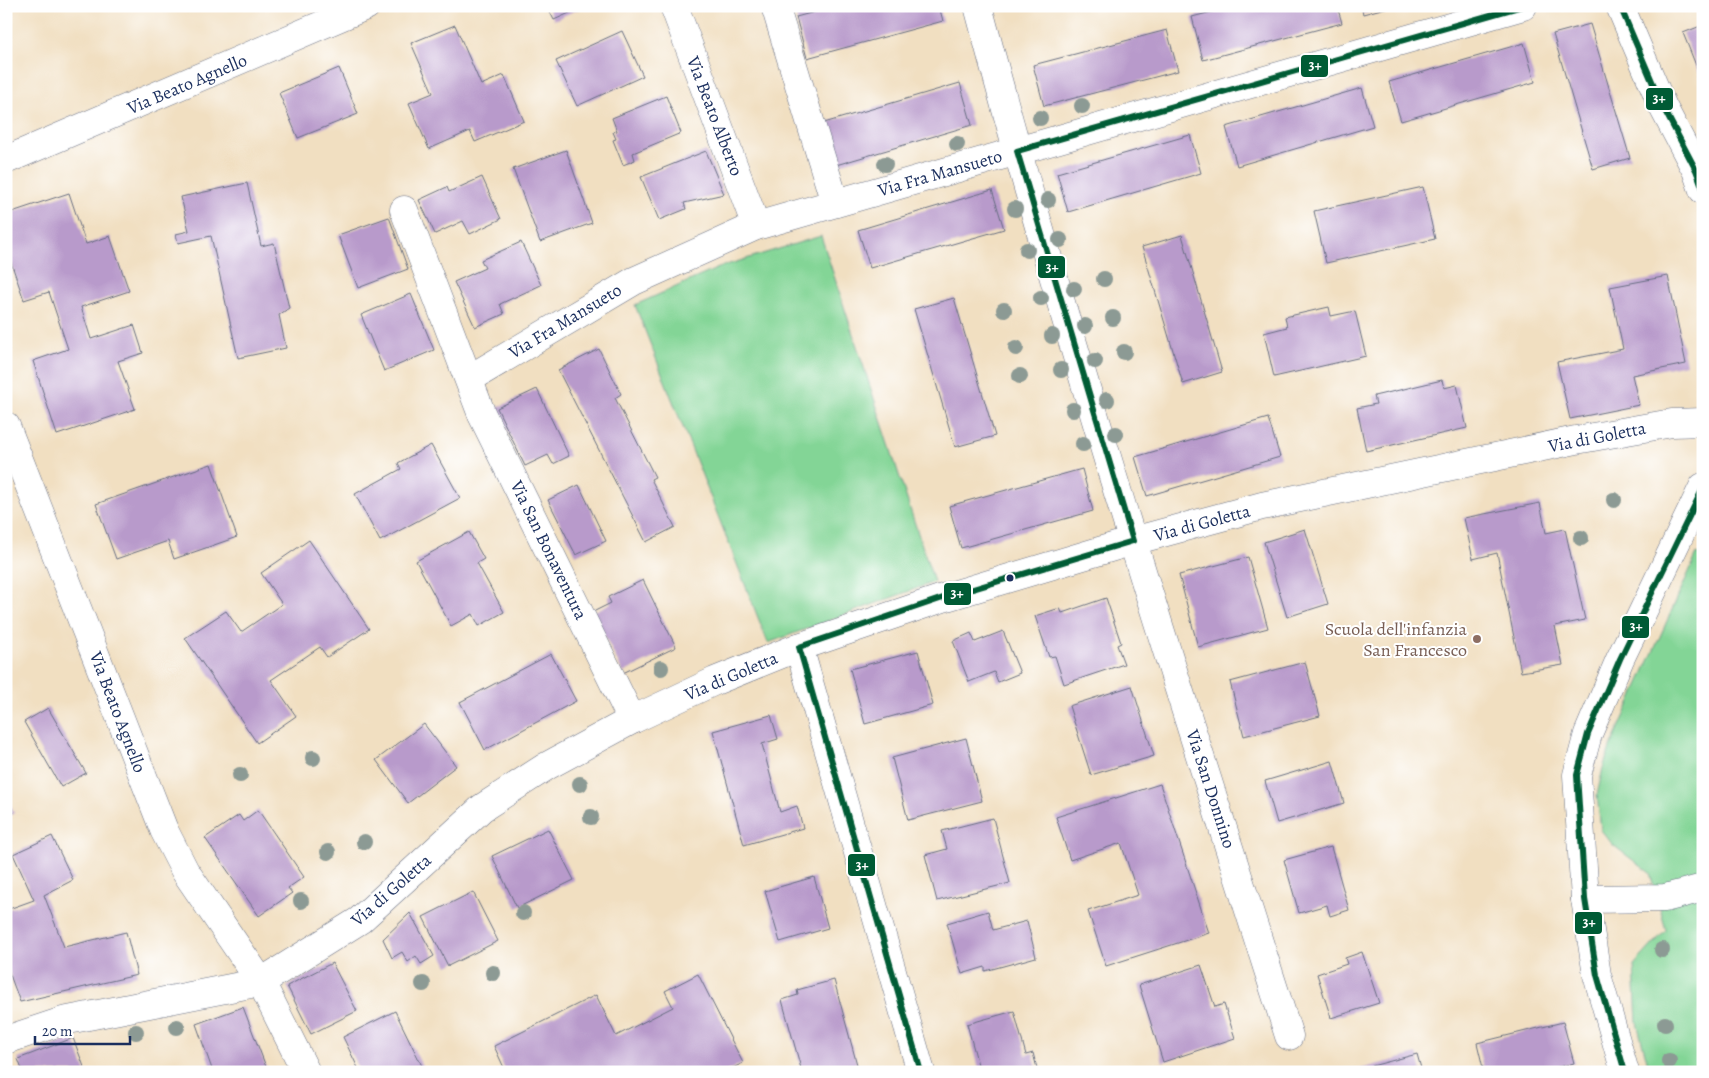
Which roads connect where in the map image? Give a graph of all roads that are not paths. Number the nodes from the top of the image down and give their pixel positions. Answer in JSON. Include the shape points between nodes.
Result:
{"nodes":[{"id":1,"x":366,"y":6,"type":"edge"},
{"id":2,"x":674,"y":6,"type":"edge"},
{"id":3,"x":775,"y":6,"type":"edge"},
{"id":4,"x":978,"y":6,"type":"edge"},
{"id":5,"x":1523,"y":6,"type":"edge"},
{"id":6,"x":1620,"y":6,"type":"edge"},
{"id":7,"x":1017,"y":150,"type":"junction"},
{"id":8,"x":6,"y":160,"type":"edge"},
{"id":9,"x":1703,"y":190,"type":"edge"},
{"id":10,"x":835,"y":204,"type":"junction"},
{"id":11,"x":404,"y":210,"type":"dead end"},
{"id":12,"x":756,"y":226,"type":"junction"},
{"id":13,"x":469,"y":379,"type":"junction"},
{"id":14,"x":1703,"y":422,"type":"edge"},
{"id":15,"x":6,"y":426,"type":"edge"},
{"id":16,"x":1703,"y":487,"type":"edge"},
{"id":17,"x":1133,"y":541,"type":"junction"},
{"id":18,"x":799,"y":647,"type":"junction"},
{"id":19,"x":632,"y":720,"type":"junction"},
{"id":20,"x":1703,"y":888,"type":"edge"},
{"id":21,"x":1585,"y":899,"type":"junction"},
{"id":22,"x":261,"y":982,"type":"junction"},
{"id":23,"x":1289,"y":1036,"type":"dead end"},
{"id":24,"x":6,"y":1040,"type":"edge"},
{"id":25,"x":1623,"y":1071,"type":"edge"},
{"id":26,"x":306,"y":1072,"type":"edge"},
{"id":27,"x":921,"y":1072,"type":"edge"}],
"edges":[{"from":1,"to":8,"type":"street","name":"Via Beato Agnello"},
{"from":2,"to":12,"type":"street","name":"Via Beato Alberto"},
{"from":3,"to":10,"type":"street"},
{"from":4,"to":7,"type":"street","name":"Via San Donnino"},
{"from":5,"to":7,"type":"street","name":"Via Fra Mansueto"},
{"from":6,"to":9,"type":"street"},
{"from":7,"to":10,"type":"street","name":"Via Fra Mansueto"},
{"from":7,"to":17,"type":"street","name":"Via San Donnino"},
{"from":10,"to":12,"type":"street","name":"Via Fra Mansueto"},
{"from":11,"to":13,"type":"street","name":"Via San Bonaventura"},
{"from":12,"to":13,"type":"street","name":"Via Fra Mansueto","via":[[634,281]]},
{"from":13,"to":19,"type":"street","name":"Via San Bonaventura","via":[[482,415]]},
{"from":14,"to":17,"type":"street","name":"Via di Goletta","via":[[1672,423],[1547,446],[1262,506]]},
{"from":15,"to":22,"type":"street","name":"Via Beato Agnello","via":[[164,830],[185,871]]},
{"from":16,"to":21,"type":"street","via":[[1620,659],[1580,758],[1576,791]]},
{"from":17,"to":18,"type":"street","name":"Via di Goletta","via":[[942,598]]},
{"from":17,"to":23,"type":"street","name":"Via San Donnino"},
{"from":18,"to":19,"type":"street","name":"Via di Goletta"},
{"from":18,"to":27,"type":"street"},
{"from":19,"to":22,"type":"street","name":"Via di Goletta","via":[[547,766],[482,808],[360,920]]},
{"from":20,"to":21,"type":"street","via":[[1665,898]]},
{"from":21,"to":25,"type":"street","via":[[1598,975]]},
{"from":22,"to":24,"type":"street","name":"Via di Goletta","via":[[63,1021]]},
{"from":22,"to":26,"type":"street","name":"Via Beato Agnello"}]}
